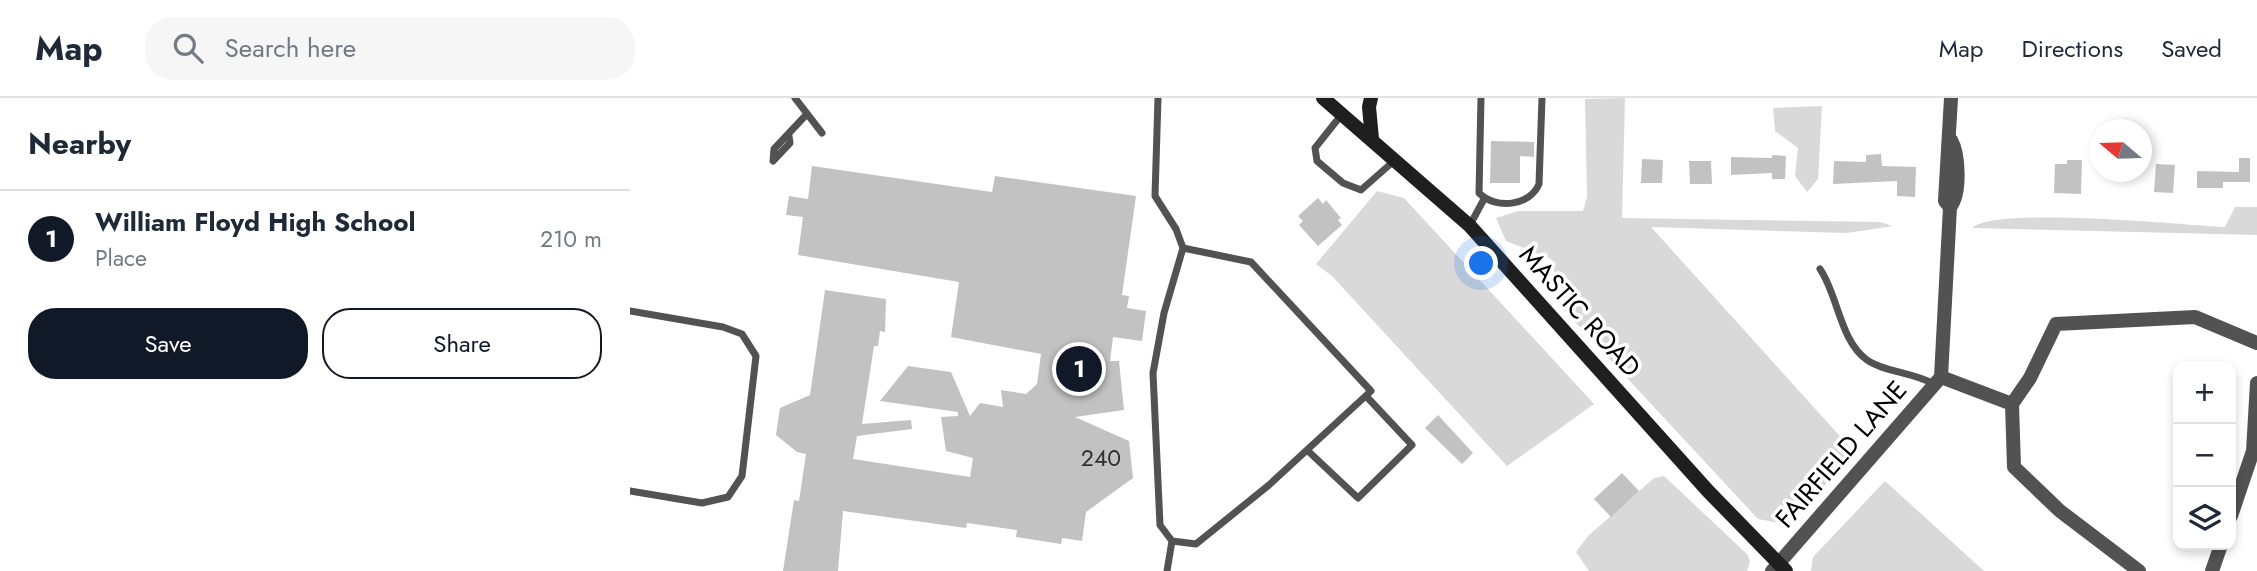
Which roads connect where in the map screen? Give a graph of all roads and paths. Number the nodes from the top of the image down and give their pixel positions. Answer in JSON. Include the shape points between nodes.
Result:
{"nodes":[{"id":1,"x":795,"y":98,"type":"edge"},
{"id":2,"x":1158,"y":98,"type":"edge"},
{"id":3,"x":1323,"y":98,"type":"edge"},
{"id":4,"x":1371,"y":98,"type":"edge"},
{"id":5,"x":1481,"y":98,"type":"edge"},
{"id":6,"x":1542,"y":98,"type":"edge"},
{"id":7,"x":1951,"y":98,"type":"edge"},
{"id":8,"x":1342,"y":113,"type":"junction"},
{"id":9,"x":806,"y":115,"type":"junction"},
{"id":10,"x":821,"y":133,"type":"dead end"},
{"id":11,"x":789,"y":136,"type":"dead end"},
{"id":12,"x":1372,"y":139,"type":"junction"},
{"id":13,"x":1395,"y":160,"type":"junction"},
{"id":14,"x":1485,"y":199,"type":"junction"},
{"id":15,"x":1470,"y":226,"type":"junction"},
{"id":16,"x":1183,"y":248,"type":"junction"},
{"id":17,"x":1820,"y":269,"type":"dead end"},
{"id":18,"x":630,"y":312,"type":"edge"},
{"id":19,"x":2257,"y":343,"type":"edge"},
{"id":20,"x":1938,"y":381,"type":"junction"},
{"id":21,"x":2257,"y":383,"type":"edge"},
{"id":22,"x":1366,"y":396,"type":"junction"},
{"id":23,"x":2012,"y":404,"type":"junction"},
{"id":24,"x":1307,"y":450,"type":"junction"},
{"id":25,"x":630,"y":491,"type":"edge"},
{"id":26,"x":2236,"y":501,"type":"edge"},
{"id":27,"x":1172,"y":541,"type":"junction"},
{"id":28,"x":2219,"y":550,"type":"edge"},
{"id":29,"x":1779,"y":569,"type":"edge"},
{"id":30,"x":1167,"y":571,"type":"edge"},
{"id":31,"x":2139,"y":571,"type":"edge"},
{"id":32,"x":2212,"y":571,"type":"edge"}],
"edges":[{"from":1,"to":9,"type":"lane"},
{"from":2,"to":16,"type":"lane","via":[[1156,196]]},
{"from":3,"to":8,"type":"main road","name":"MASTIC ROAD"},
{"from":4,"to":12,"type":"main road"},
{"from":5,"to":14,"type":"lane","via":[[1479,193]]},
{"from":6,"to":14,"type":"lane","via":[[1535,194],[1523,202]]},
{"from":7,"to":20,"type":"street","name":"FAIRFIELD LANE","via":[[1945,197],[1950,208]]},
{"from":8,"to":12,"type":"main road","name":"MASTIC ROAD"},
{"from":8,"to":13,"type":"lane","via":[[1315,148],[1317,160],[1343,183],[1361,190]]},
{"from":9,"to":10,"type":"lane"},
{"from":9,"to":11,"type":"lane"},
{"from":12,"to":13,"type":"main road","name":"MASTIC ROAD"},
{"from":13,"to":15,"type":"main road","name":"MASTIC ROAD"},
{"from":14,"to":15,"type":"lane"},
{"from":15,"to":29,"type":"main road","name":"MASTIC ROAD"},
{"from":16,"to":22,"type":"lane","via":[[1251,262],[1371,391]]},
{"from":16,"to":27,"type":"lane","via":[[1153,373],[1160,525]]},
{"from":17,"to":20,"type":"lane","via":[[1860,353],[1875,364]]},
{"from":18,"to":25,"type":"lane","via":[[733,330],[742,334],[756,355],[742,476],[728,497],[702,503]]},
{"from":19,"to":23,"type":"street","via":[[2195,317],[2056,324]]},
{"from":20,"to":23,"type":"street","name":"FAIRFIELD LANE"},
{"from":20,"to":29,"type":"street","name":"FAIRFIELD LANE"},
{"from":21,"to":26,"type":"street","via":[[2253,451]]},
{"from":22,"to":24,"type":"lane"},
{"from":22,"to":24,"type":"lane","via":[[1412,445],[1357,498]]},
{"from":23,"to":31,"type":"street","via":[[2014,467],[2060,511]]},
{"from":24,"to":27,"type":"lane","via":[[1196,544]]},
{"from":27,"to":30,"type":"lane"},
{"from":28,"to":32,"type":"street"}]}
